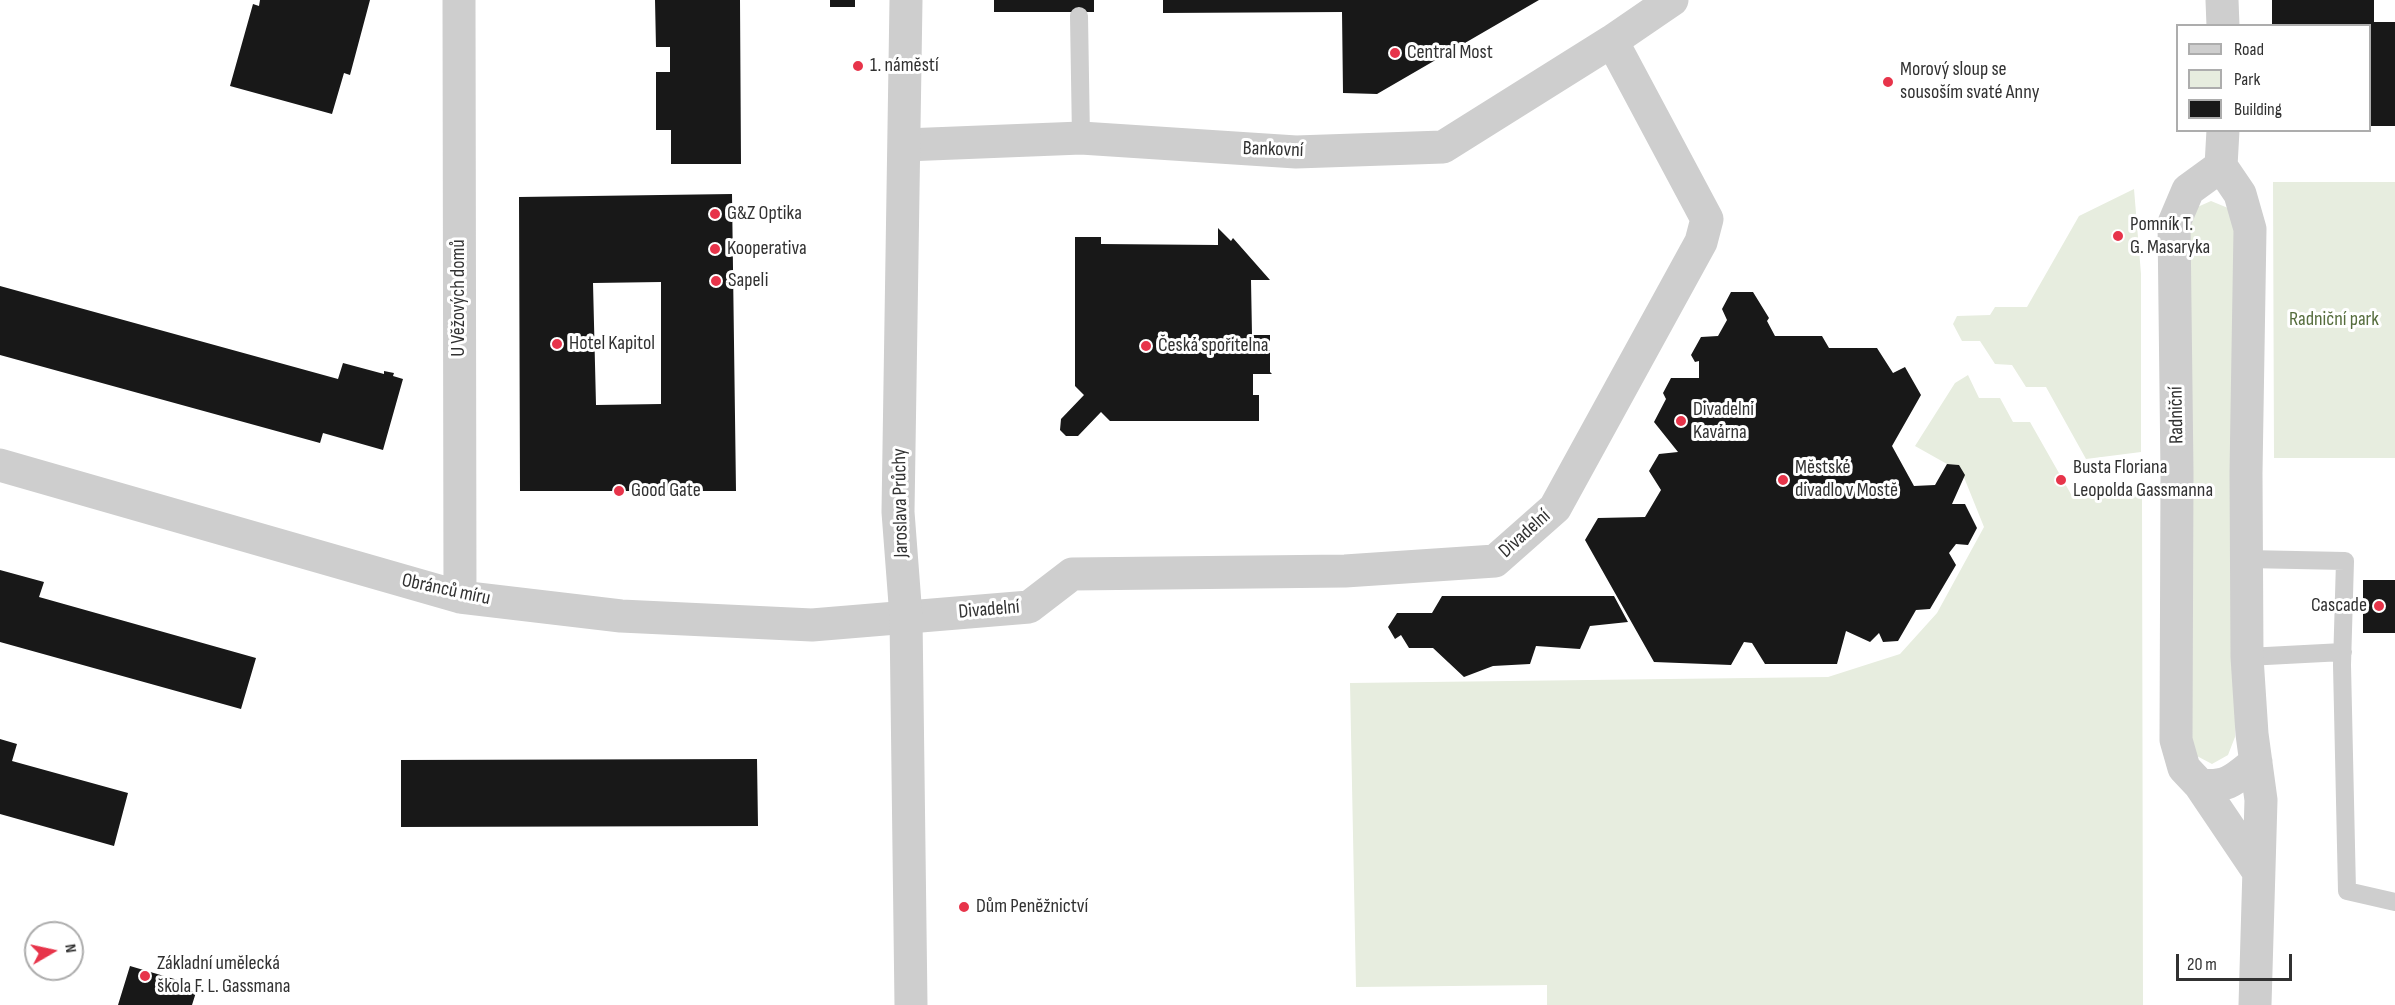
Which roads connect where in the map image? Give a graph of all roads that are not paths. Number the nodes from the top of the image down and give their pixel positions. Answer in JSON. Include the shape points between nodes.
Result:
{"nodes":[{"id":1,"x":459,"y":0,"type":"edge"},
{"id":2,"x":906,"y":0,"type":"edge"},
{"id":3,"x":1672,"y":0,"type":"edge"},
{"id":4,"x":2222,"y":0,"type":"edge"},
{"id":5,"x":1079,"y":16,"type":"dead end"},
{"id":6,"x":2223,"y":24,"type":"edge"},
{"id":7,"x":1612,"y":41,"type":"junction"},
{"id":8,"x":2223,"y":132,"type":"edge"},
{"id":9,"x":1081,"y":138,"type":"junction"},
{"id":10,"x":905,"y":145,"type":"junction"},
{"id":11,"x":2221,"y":166,"type":"junction"},
{"id":12,"x":0,"y":465,"type":"edge"},
{"id":13,"x":2247,"y":559,"type":"junction"},
{"id":14,"x":460,"y":597,"type":"junction"},
{"id":15,"x":906,"y":617,"type":"junction"},
{"id":16,"x":2343,"y":652,"type":"junction"},
{"id":17,"x":2247,"y":657,"type":"junction"},
{"id":18,"x":2256,"y":762,"type":"junction"},
{"id":19,"x":2200,"y":784,"type":"junction"},
{"id":20,"x":2258,"y":871,"type":"junction"},
{"id":21,"x":2395,"y":902,"type":"edge"},
{"id":22,"x":911,"y":1005,"type":"edge"},
{"id":23,"x":2255,"y":1005,"type":"edge"}],
"edges":[{"from":1,"to":14,"type":"street","name":"U Věžových domů"},
{"from":2,"to":10,"type":"street","name":"Jaroslava Průchy"},
{"from":3,"to":7,"type":"street"},
{"from":4,"to":6,"type":"street"},
{"from":5,"to":9,"type":"lane"},
{"from":7,"to":9,"type":"street","name":"Bankovní","via":[[1443,147],[1296,152]]},
{"from":7,"to":15,"type":"street","name":"Divadelní","via":[[1707,219],[1701,242],[1555,508],[1495,561],[1345,571],[1072,574],[1029,607]]},
{"from":8,"to":11,"type":"street"},
{"from":9,"to":10,"type":"street","name":"Bankovní"},
{"from":10,"to":15,"type":"street","name":"Jaroslava Průchy","via":[[898,512]]},
{"from":11,"to":13,"type":"street","via":[[2240,194],[2250,228]]},
{"from":11,"to":19,"type":"street","name":"Radniční","via":[[2188,190],[2174,224],[2176,740],[2184,768]]},
{"from":12,"to":14,"type":"street","name":"Obránců míru"},
{"from":13,"to":16,"type":"lane","via":[[2345,561]]},
{"from":13,"to":17,"type":"street"},
{"from":14,"to":15,"type":"street","name":"Obránců míru","via":[[621,616],[812,625]]},
{"from":15,"to":22,"type":"street","name":"Jaroslava Průchy"},
{"from":16,"to":17,"type":"lane"},
{"from":16,"to":21,"type":"lane","via":[[2347,891]]},
{"from":17,"to":18,"type":"street"},
{"from":18,"to":19,"type":"street","via":[[2226,784]]},
{"from":18,"to":20,"type":"street","via":[[2261,800]]},
{"from":19,"to":20,"type":"street","name":"Radniční"},
{"from":20,"to":23,"type":"street"}]}
